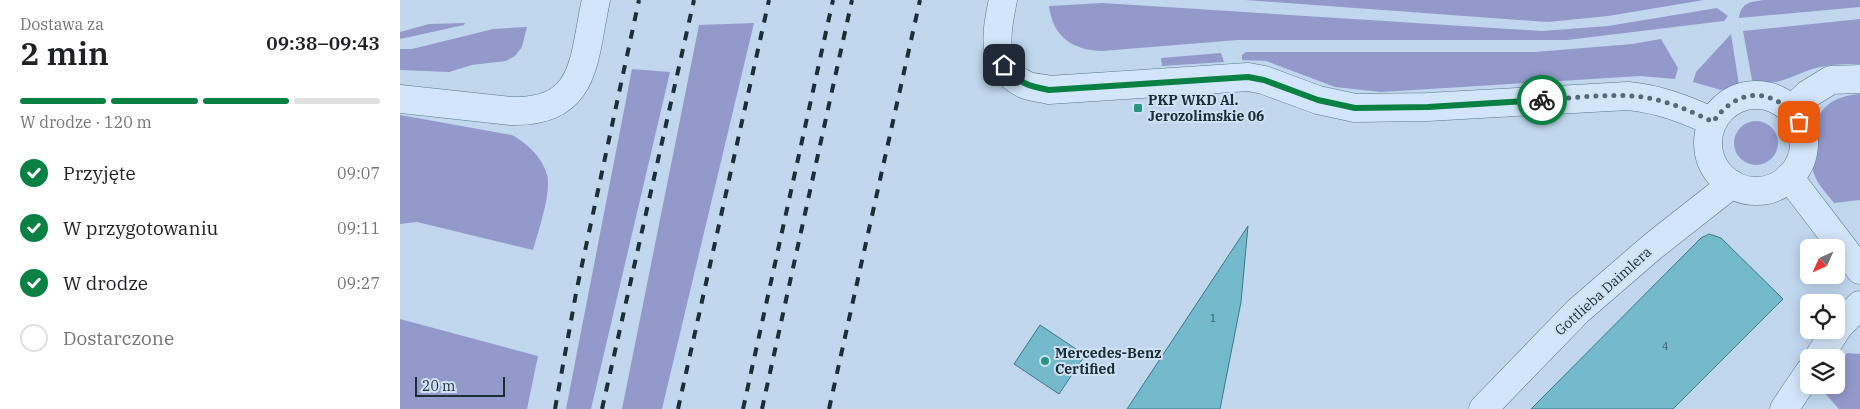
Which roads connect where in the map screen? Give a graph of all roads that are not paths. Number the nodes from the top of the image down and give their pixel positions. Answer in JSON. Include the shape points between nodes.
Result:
{"nodes":[{"id":1,"x":596,"y":0,"type":"edge"},
{"id":2,"x":1003,"y":0,"type":"edge"},
{"id":3,"x":1860,"y":79,"type":"edge"},
{"id":4,"x":400,"y":99,"type":"edge"},
{"id":5,"x":1791,"y":110,"type":"junction"},
{"id":6,"x":1713,"y":122,"type":"junction"},
{"id":7,"x":1789,"y":177,"type":"junction"},
{"id":8,"x":1732,"y":184,"type":"junction"},
{"id":9,"x":1860,"y":270,"type":"edge"},
{"id":10,"x":1860,"y":305,"type":"edge"},
{"id":11,"x":1824,"y":349,"type":"edge"},
{"id":12,"x":1800,"y":385,"type":"edge"},
{"id":13,"x":1483,"y":409,"type":"edge"},
{"id":14,"x":1784,"y":409,"type":"edge"}],
"edges":[{"from":1,"to":4,"type":"street","via":[[578,79],[565,96],[550,106],[511,111]]},
{"from":2,"to":6,"type":"street","via":[[996,47],[1004,65],[1014,78],[1049,90],[1248,77],[1318,100],[1355,108],[1628,96],[1677,106]]},
{"from":3,"to":5,"type":"street","via":[[1831,80],[1808,94]]},
{"from":5,"to":6,"type":"street","via":[[1779,100],[1749,95],[1734,100]]},
{"from":5,"to":7,"type":"street","via":[[1799,122],[1804,144],[1798,165]]},
{"from":6,"to":8,"type":"street","via":[[1709,136],[1713,164]]},
{"from":7,"to":8,"type":"street","via":[[1777,186],[1762,190],[1747,190]]},
{"from":7,"to":9,"type":"street"},
{"from":8,"to":13,"type":"street","name":"Gottlieba Daimlera","via":[[1578,311]]},
{"from":10,"to":11,"type":"street","via":[[1839,326]]},
{"from":12,"to":14,"type":"street"}]}
